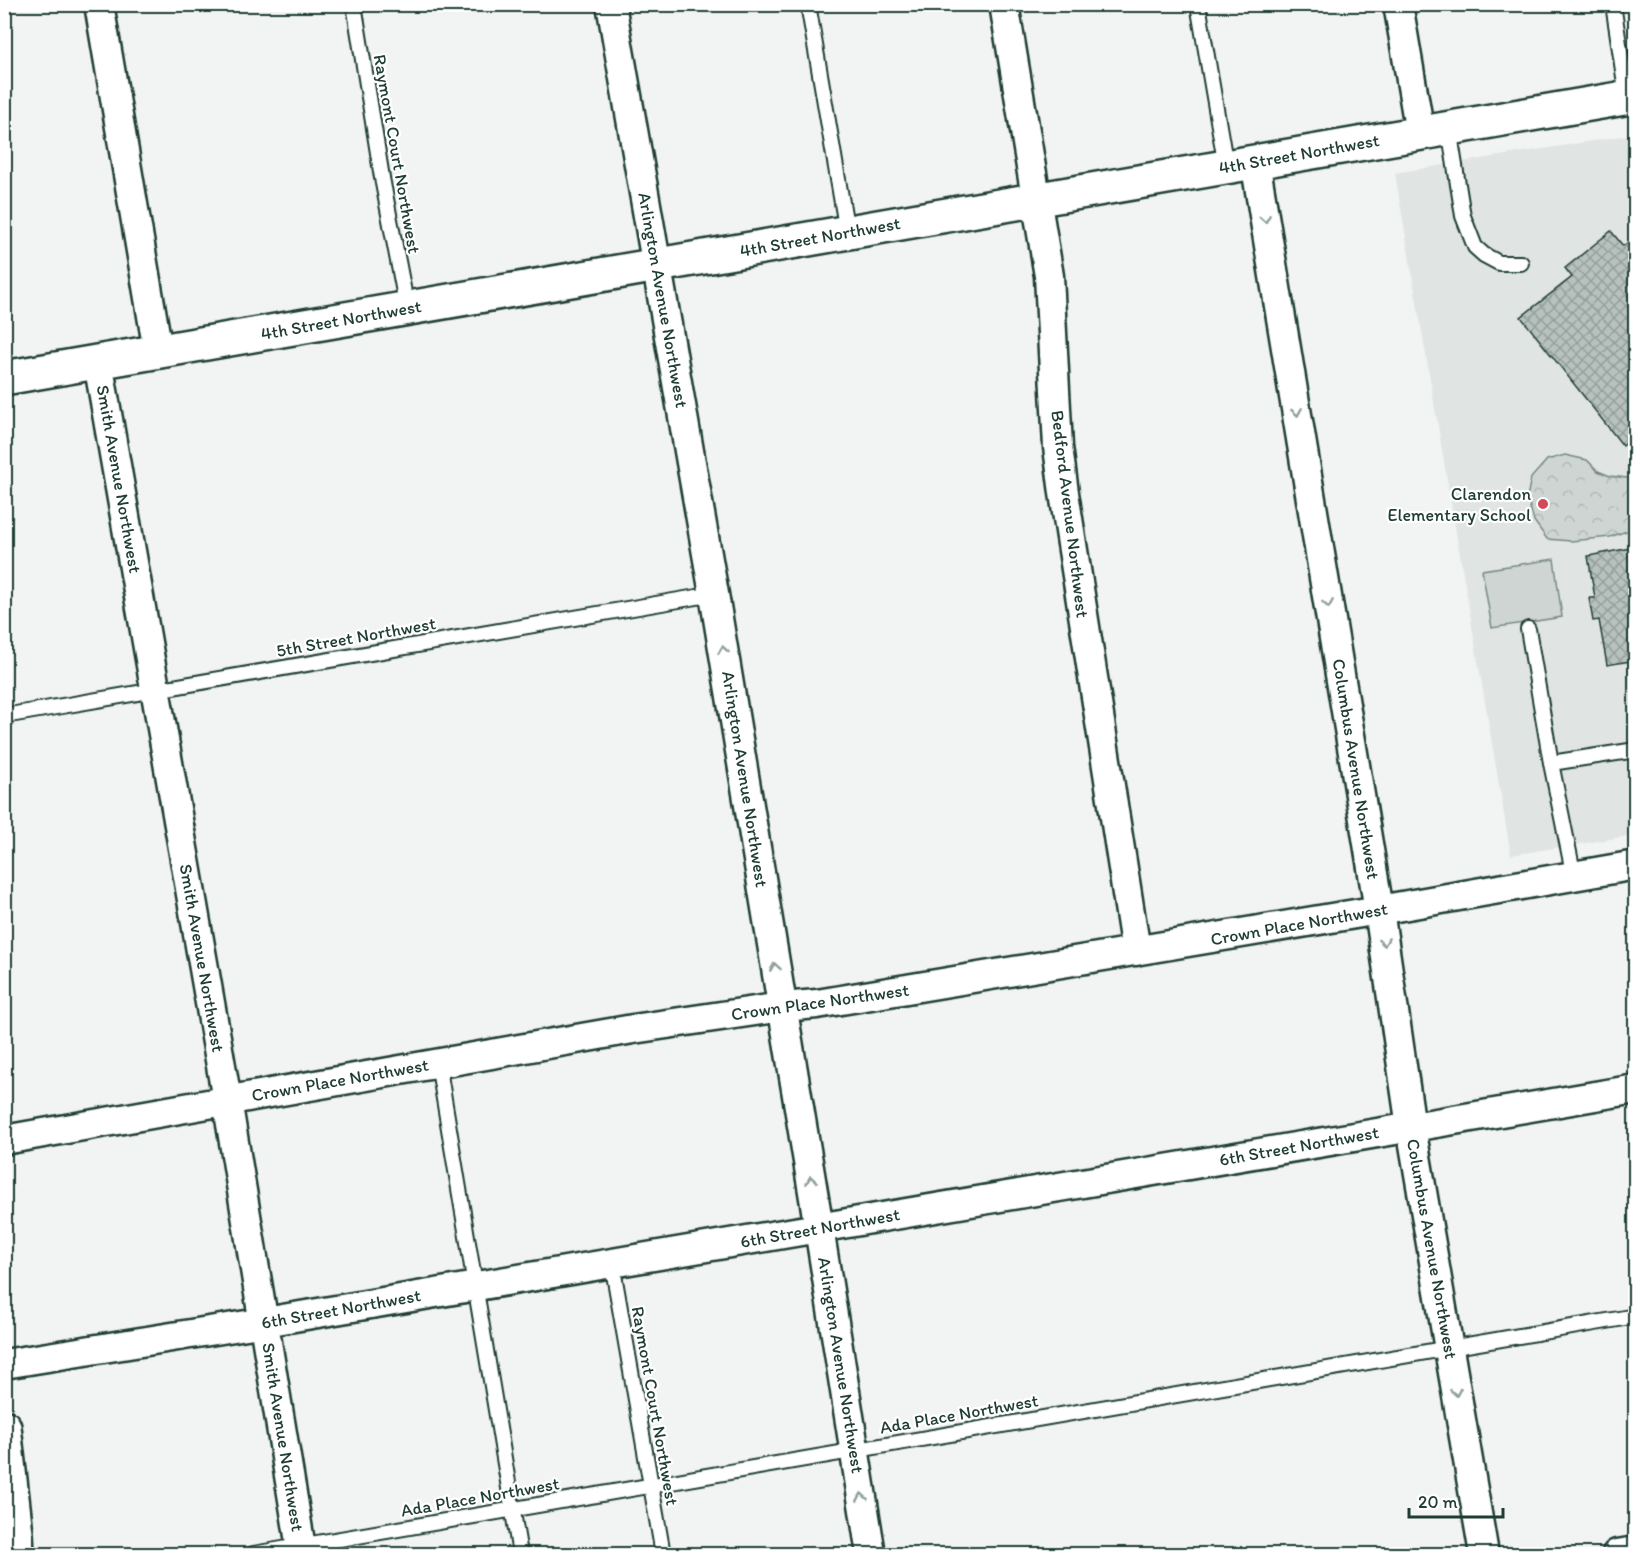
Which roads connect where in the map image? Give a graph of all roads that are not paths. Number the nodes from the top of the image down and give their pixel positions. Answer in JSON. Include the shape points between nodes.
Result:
{"nodes":[{"id":1,"x":99,"y":4,"type":"edge"},
{"id":2,"x":354,"y":4,"type":"edge"},
{"id":3,"x":611,"y":4,"type":"edge"},
{"id":4,"x":808,"y":4,"type":"edge"},
{"id":5,"x":1004,"y":4,"type":"edge"},
{"id":6,"x":1198,"y":4,"type":"edge"},
{"id":7,"x":1398,"y":4,"type":"edge"},
{"id":8,"x":1613,"y":4,"type":"edge"},
{"id":9,"x":1631,"y":96,"type":"edge"},
{"id":10,"x":1434,"y":130,"type":"junction"},
{"id":11,"x":1241,"y":164,"type":"junction"},
{"id":12,"x":1036,"y":200,"type":"junction"},
{"id":13,"x":847,"y":232,"type":"junction"},
{"id":14,"x":1521,"y":262,"type":"dead end"},
{"id":15,"x":657,"y":265,"type":"junction"},
{"id":16,"x":407,"y":308,"type":"junction"},
{"id":17,"x":158,"y":351,"type":"junction"},
{"id":18,"x":98,"y":362,"type":"junction"},
{"id":19,"x":4,"y":378,"type":"edge"},
{"id":20,"x":714,"y":594,"type":"junction"},
{"id":21,"x":1528,"y":629,"type":"dead end"},
{"id":22,"x":156,"y":690,"type":"junction"},
{"id":23,"x":4,"y":716,"type":"edge"},
{"id":24,"x":1635,"y":750,"type":"edge"},
{"id":25,"x":1551,"y":763,"type":"junction"},
{"id":26,"x":1635,"y":865,"type":"edge"},
{"id":27,"x":1574,"y":877,"type":"junction"},
{"id":28,"x":1379,"y":910,"type":"junction"},
{"id":29,"x":1136,"y":951,"type":"junction"},
{"id":30,"x":782,"y":1007,"type":"junction"},
{"id":31,"x":438,"y":1063,"type":"junction"},
{"id":32,"x":1635,"y":1089,"type":"edge"},
{"id":33,"x":227,"y":1100,"type":"junction"},
{"id":34,"x":1412,"y":1127,"type":"junction"},
{"id":35,"x":4,"y":1140,"type":"edge"},
{"id":36,"x":819,"y":1228,"type":"junction"},
{"id":37,"x":612,"y":1263,"type":"junction"},
{"id":38,"x":476,"y":1285,"type":"junction"},
{"id":39,"x":1635,"y":1316,"type":"edge"},
{"id":40,"x":265,"y":1322,"type":"junction"},
{"id":41,"x":1449,"y":1348,"type":"junction"},
{"id":42,"x":4,"y":1364,"type":"edge"},
{"id":43,"x":4,"y":1427,"type":"edge"},
{"id":44,"x":854,"y":1450,"type":"junction"},
{"id":45,"x":651,"y":1486,"type":"junction"},
{"id":46,"x":513,"y":1510,"type":"junction"},
{"id":47,"x":301,"y":1550,"type":"edge"},
{"id":48,"x":1635,"y":1551,"type":"edge"},
{"id":49,"x":17,"y":1554,"type":"edge"},
{"id":50,"x":253,"y":1554,"type":"edge"},
{"id":51,"x":520,"y":1554,"type":"edge"},
{"id":52,"x":663,"y":1554,"type":"edge"},
{"id":53,"x":871,"y":1554,"type":"edge"},
{"id":54,"x":1484,"y":1554,"type":"edge"},
{"id":55,"x":1617,"y":1554,"type":"edge"}],
"edges":[{"from":1,"to":17,"type":"street"},
{"from":2,"to":16,"type":"lane","name":"Raymont Court Northwest"},
{"from":3,"to":15,"type":"street","name":"Arlington Avenue Northwest"},
{"from":4,"to":13,"type":"lane"},
{"from":5,"to":12,"type":"street","name":"Bedford Avenue Northwest"},
{"from":6,"to":11,"type":"lane"},
{"from":7,"to":10,"type":"street"},
{"from":8,"to":9,"type":"lane"},
{"from":9,"to":10,"type":"street","name":"4th Street Northwest"},
{"from":10,"to":11,"type":"street","name":"4th Street Northwest"},
{"from":10,"to":14,"type":"lane","via":[[1475,247],[1499,263]]},
{"from":11,"to":12,"type":"street","name":"4th Street Northwest"},
{"from":11,"to":28,"type":"street","name":"Columbus Avenue Northwest","one_way":true},
{"from":12,"to":13,"type":"street","name":"4th Street Northwest"},
{"from":12,"to":29,"type":"street","name":"Bedford Avenue Northwest","via":[[1049,276],[1064,493]]},
{"from":13,"to":15,"type":"street","name":"4th Street Northwest"},
{"from":15,"to":16,"type":"street","name":"4th Street Northwest"},
{"from":15,"to":20,"type":"street","name":"Arlington Avenue Northwest"},
{"from":16,"to":17,"type":"street","name":"4th Street Northwest"},
{"from":17,"to":18,"type":"street","name":"4th Street Northwest"},
{"from":18,"to":19,"type":"street","name":"4th Street Northwest"},
{"from":18,"to":22,"type":"street","name":"Smith Avenue Northwest"},
{"from":20,"to":22,"type":"lane","name":"5th Street Northwest"},
{"from":30,"to":20,"type":"street","name":"Arlington Avenue Northwest","one_way":true},
{"from":21,"to":25,"type":"lane"},
{"from":22,"to":23,"type":"lane","name":"5th Street Northwest"},
{"from":22,"to":33,"type":"street","name":"Smith Avenue Northwest"},
{"from":24,"to":25,"type":"lane"},
{"from":25,"to":27,"type":"lane"},
{"from":26,"to":27,"type":"street","name":"Crown Place Northwest"},
{"from":27,"to":28,"type":"street","name":"Crown Place Northwest"},
{"from":28,"to":29,"type":"street","name":"Crown Place Northwest"},
{"from":28,"to":34,"type":"street","name":"Columbus Avenue Northwest","one_way":true},
{"from":29,"to":30,"type":"street","name":"Crown Place Northwest"},
{"from":30,"to":31,"type":"street","name":"Crown Place Northwest"},
{"from":36,"to":30,"type":"street","name":"Arlington Avenue Northwest","one_way":true},
{"from":31,"to":33,"type":"street","name":"Crown Place Northwest"},
{"from":31,"to":38,"type":"lane"},
{"from":32,"to":34,"type":"street","name":"6th Street Northwest"},
{"from":33,"to":35,"type":"street","name":"Crown Place Northwest"},
{"from":33,"to":40,"type":"street","name":"Smith Avenue Northwest"},
{"from":34,"to":36,"type":"street","name":"6th Street Northwest"},
{"from":34,"to":41,"type":"street","name":"Columbus Avenue Northwest"},
{"from":36,"to":37,"type":"street","name":"6th Street Northwest"},
{"from":36,"to":44,"type":"street","name":"Arlington Avenue Northwest"},
{"from":37,"to":38,"type":"street","name":"6th Street Northwest"},
{"from":37,"to":45,"type":"lane","name":"Raymont Court Northwest"},
{"from":38,"to":40,"type":"street","name":"6th Street Northwest"},
{"from":38,"to":46,"type":"lane"},
{"from":39,"to":41,"type":"lane","name":"Ada Place Northwest"},
{"from":40,"to":42,"type":"street","name":"6th Street Northwest"},
{"from":40,"to":47,"type":"street","name":"Smith Avenue Northwest"},
{"from":41,"to":44,"type":"lane","name":"Ada Place Northwest"},
{"from":41,"to":54,"type":"street","name":"Columbus Avenue Northwest","one_way":true},
{"from":43,"to":49,"type":"street"},
{"from":44,"to":45,"type":"lane","name":"Ada Place Northwest"},
{"from":53,"to":44,"type":"street","name":"Arlington Avenue Northwest","one_way":true},
{"from":45,"to":46,"type":"lane","name":"Ada Place Northwest"},
{"from":45,"to":52,"type":"lane","name":"Raymont Court Northwest"},
{"from":46,"to":47,"type":"lane","name":"Ada Place Northwest"},
{"from":46,"to":51,"type":"lane"},
{"from":47,"to":50,"type":"lane","name":"Ada Place Northwest"},
{"from":48,"to":55,"type":"street"}]}
